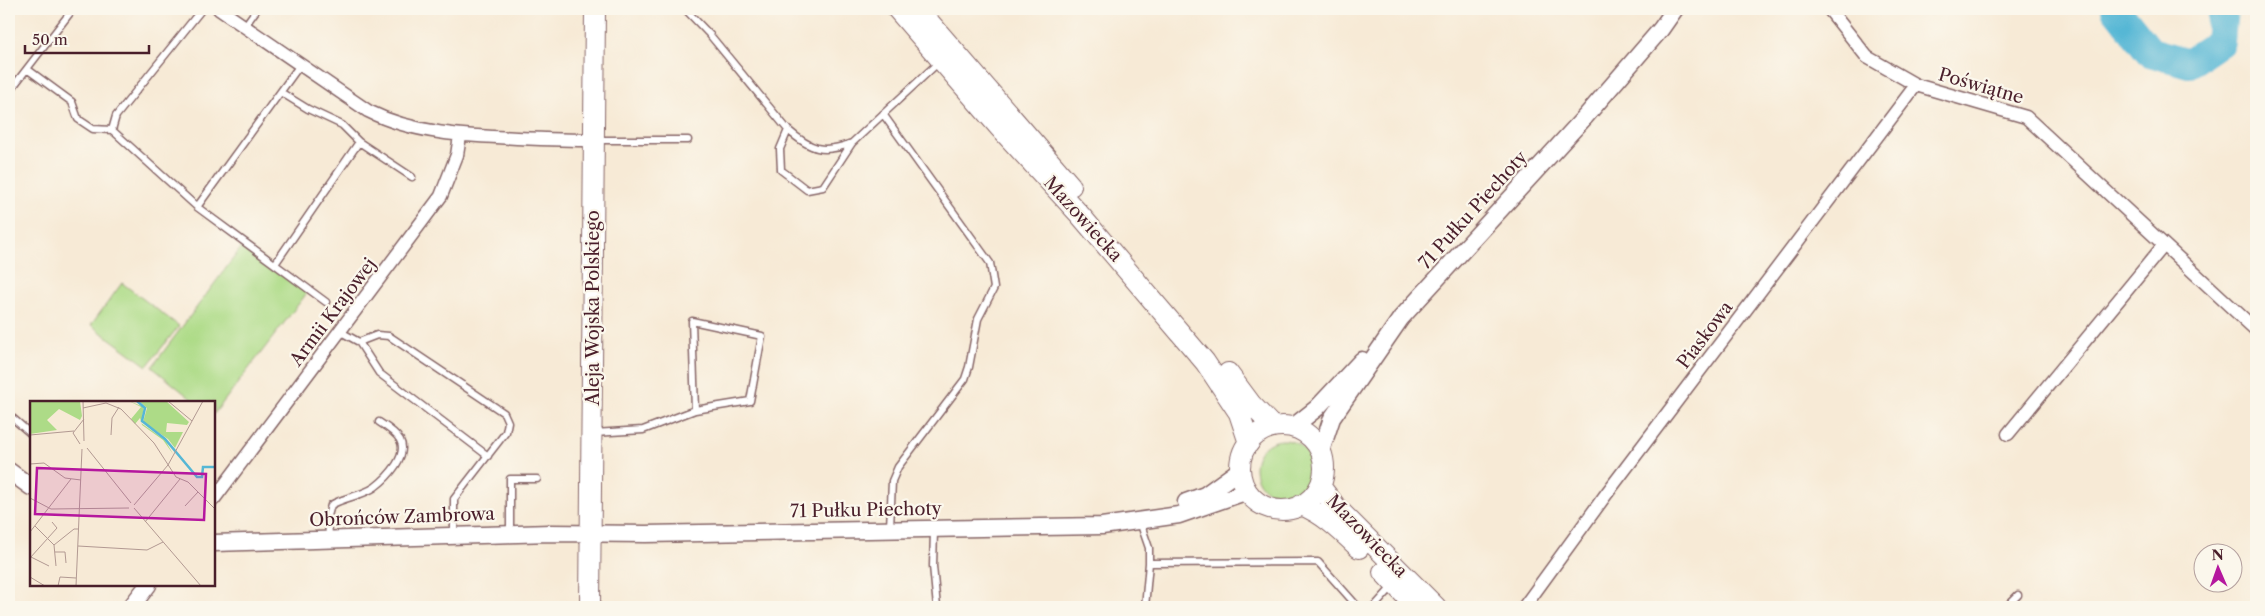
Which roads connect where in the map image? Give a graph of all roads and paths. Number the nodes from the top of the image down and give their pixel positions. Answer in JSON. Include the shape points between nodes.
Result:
{"nodes":[{"id":1,"x":72,"y":9,"type":"edge"},
{"id":2,"x":202,"y":9,"type":"edge"},
{"id":3,"x":219,"y":9,"type":"edge"},
{"id":4,"x":257,"y":9,"type":"edge"},
{"id":5,"x":595,"y":9,"type":"edge"},
{"id":6,"x":685,"y":9,"type":"edge"},
{"id":7,"x":897,"y":9,"type":"edge"},
{"id":8,"x":918,"y":9,"type":"edge"},
{"id":9,"x":1676,"y":9,"type":"edge"},
{"id":10,"x":1830,"y":9,"type":"edge"},
{"id":11,"x":244,"y":26,"type":"junction"},
{"id":12,"x":947,"y":56,"type":"junction"},
{"id":13,"x":300,"y":65,"type":"junction"},
{"id":14,"x":27,"y":69,"type":"junction"},
{"id":15,"x":1916,"y":85,"type":"junction"},
{"id":16,"x":9,"y":92,"type":"edge"},
{"id":17,"x":282,"y":93,"type":"junction"},
{"id":18,"x":883,"y":114,"type":"junction"},
{"id":19,"x":112,"y":130,"type":"junction"},
{"id":20,"x":788,"y":130,"type":"junction"},
{"id":21,"x":460,"y":136,"type":"junction"},
{"id":22,"x":593,"y":140,"type":"junction"},
{"id":23,"x":688,"y":140,"type":"dead end"},
{"id":24,"x":359,"y":142,"type":"junction"},
{"id":25,"x":852,"y":143,"type":"junction"},
{"id":26,"x":412,"y":177,"type":"dead end"},
{"id":27,"x":197,"y":207,"type":"junction"},
{"id":28,"x":2164,"y":245,"type":"junction"},
{"id":29,"x":275,"y":264,"type":"junction"},
{"id":30,"x":326,"y":302,"type":"dead end"},
{"id":31,"x":1401,"y":318,"type":"junction"},
{"id":32,"x":2256,"y":330,"type":"edge"},
{"id":33,"x":341,"y":332,"type":"junction"},
{"id":34,"x":359,"y":342,"type":"junction"},
{"id":35,"x":695,"y":410,"type":"junction"},
{"id":36,"x":9,"y":415,"type":"edge"},
{"id":37,"x":379,"y":422,"type":"dead end"},
{"id":38,"x":1273,"y":427,"type":"junction"},
{"id":39,"x":1293,"y":427,"type":"junction"},
{"id":40,"x":30,"y":433,"type":"edge"},
{"id":41,"x":593,"y":433,"type":"junction"},
{"id":42,"x":2008,"y":434,"type":"dead end"},
{"id":43,"x":1249,"y":443,"type":"junction"},
{"id":44,"x":1321,"y":451,"type":"junction"},
{"id":45,"x":488,"y":456,"type":"junction"},
{"id":46,"x":1241,"y":469,"type":"junction"},
{"id":47,"x":9,"y":470,"type":"edge"},
{"id":48,"x":537,"y":478,"type":"dead end"},
{"id":49,"x":30,"y":486,"type":"edge"},
{"id":50,"x":1320,"y":486,"type":"junction"},
{"id":51,"x":1248,"y":492,"type":"junction"},
{"id":52,"x":215,"y":494,"type":"edge"},
{"id":53,"x":1301,"y":505,"type":"junction"},
{"id":54,"x":1140,"y":521,"type":"junction"},
{"id":55,"x":890,"y":529,"type":"junction"},
{"id":56,"x":934,"y":530,"type":"junction"},
{"id":57,"x":592,"y":533,"type":"junction"},
{"id":58,"x":510,"y":534,"type":"junction"},
{"id":59,"x":454,"y":536,"type":"junction"},
{"id":60,"x":329,"y":540,"type":"junction"},
{"id":61,"x":215,"y":543,"type":"edge"},
{"id":62,"x":1150,"y":563,"type":"junction"},
{"id":63,"x":1399,"y":579,"type":"junction"},
{"id":64,"x":147,"y":586,"type":"edge"},
{"id":65,"x":2018,"y":595,"type":"dead end"},
{"id":66,"x":131,"y":607,"type":"edge"},
{"id":67,"x":590,"y":607,"type":"edge"},
{"id":68,"x":937,"y":607,"type":"edge"},
{"id":69,"x":1145,"y":607,"type":"edge"},
{"id":70,"x":1358,"y":607,"type":"edge"},
{"id":71,"x":1374,"y":607,"type":"edge"},
{"id":72,"x":1416,"y":607,"type":"edge"},
{"id":73,"x":1436,"y":607,"type":"edge"},
{"id":74,"x":1524,"y":607,"type":"edge"},
{"id":75,"x":2006,"y":607,"type":"edge"}],
"edges":[{"from":1,"to":14,"type":"lane"},
{"from":2,"to":19,"type":"lane","via":[[116,116]]},
{"from":3,"to":11,"type":"street"},
{"from":4,"to":11,"type":"lane"},
{"from":5,"to":22,"type":"main road","name":"Aleja Wojska Polskiego"},
{"from":6,"to":20,"type":"lane","via":[[710,34]]},
{"from":7,"to":12,"type":"main road","name":"Mazowiecka"},
{"from":8,"to":12,"type":"main road","name":"Mazowiecka"},
{"from":9,"to":31,"type":"street","name":"71 Pułku Piechoty","via":[[1586,117]]},
{"from":10,"to":15,"type":"street","name":"Poświątne","via":[[1867,57]]},
{"from":11,"to":13,"type":"street"},
{"from":12,"to":18,"type":"lane"},
{"from":12,"to":38,"type":"main road","name":"Mazowiecka","via":[[1194,329],[1251,404]]},
{"from":12,"to":43,"type":"main road","name":"Mazowiecka","via":[[1205,362],[1239,413]]},
{"from":13,"to":17,"type":"lane"},
{"from":13,"to":21,"type":"street","via":[[388,121]]},
{"from":14,"to":16,"type":"lane"},
{"from":14,"to":19,"type":"lane","via":[[72,102],[78,119],[93,129]]},
{"from":15,"to":28,"type":"street","name":"Poświątne","via":[[2026,118]]},
{"from":15,"to":74,"type":"street","name":"Piaskowa"},
{"from":17,"to":24,"type":"lane","via":[[342,125]]},
{"from":17,"to":27,"type":"lane"},
{"from":18,"to":25,"type":"lane"},
{"from":18,"to":55,"type":"lane","via":[[990,263],[994,288],[978,319],[964,379],[898,467],[892,481]]},
{"from":19,"to":27,"type":"lane"},
{"from":20,"to":25,"type":"lane","via":[[801,142],[821,150],[833,150]]},
{"from":20,"to":25,"type":"lane","via":[[780,148],[781,170],[808,190],[823,187]]},
{"from":21,"to":22,"type":"street"},
{"from":21,"to":33,"type":"street","name":"Armii Krajowej","via":[[457,155],[441,196]]},
{"from":22,"to":23,"type":"lane"},
{"from":22,"to":41,"type":"main road","name":"Aleja Wojska Polskiego"},
{"from":24,"to":26,"type":"lane"},
{"from":24,"to":29,"type":"lane"},
{"from":27,"to":29,"type":"lane"},
{"from":28,"to":32,"type":"street","name":"Poświątne"},
{"from":28,"to":42,"type":"street"},
{"from":29,"to":30,"type":"lane"},
{"from":31,"to":39,"type":"street","via":[[1318,408]]},
{"from":31,"to":44,"type":"street","name":"71 Pułku Piechoty","via":[[1332,418]]},
{"from":33,"to":34,"type":"lane"},
{"from":33,"to":52,"type":"street","name":"Armii Krajowej"},
{"from":34,"to":45,"type":"lane","via":[[379,373]]},
{"from":34,"to":45,"type":"lane","via":[[377,335],[389,336],[504,413],[508,422],[506,432]]},
{"from":35,"to":35,"type":"lane","via":[[750,401],[762,336],[692,321]]},
{"from":35,"to":41,"type":"lane","via":[[643,430]]},
{"from":36,"to":40,"type":"lane"},
{"from":37,"to":60,"type":"lane","via":[[393,431],[402,444],[402,454],[390,474],[373,488],[331,505]]},
{"from":38,"to":39,"type":"main road"},
{"from":38,"to":43,"type":"main road"},
{"from":39,"to":44,"type":"main road","via":[[1310,436]]},
{"from":41,"to":57,"type":"main road","name":"Aleja Wojska Polskiego"},
{"from":43,"to":46,"type":"main road"},
{"from":44,"to":50,"type":"main road","via":[[1324,474]]},
{"from":45,"to":59,"type":"lane","via":[[454,498]]},
{"from":46,"to":51,"type":"main road"},
{"from":46,"to":54,"type":"street","name":"71 Pułku Piechoty","via":[[1205,495]]},
{"from":47,"to":49,"type":"street"},
{"from":48,"to":58,"type":"lane","via":[[510,480]]},
{"from":50,"to":53,"type":"main road"},
{"from":50,"to":63,"type":"main road","name":"Mazowiecka"},
{"from":51,"to":53,"type":"main road","via":[[1268,507],[1285,509]]},
{"from":51,"to":54,"type":"street","name":"71 Pułku Piechoty","via":[[1179,515]]},
{"from":53,"to":63,"type":"main road","name":"Mazowiecka","via":[[1315,511]]},
{"from":54,"to":56,"type":"street","name":"71 Pułku Piechoty","via":[[1102,526]]},
{"from":54,"to":62,"type":"lane","via":[[1149,548]]},
{"from":55,"to":56,"type":"street","name":"71 Pułku Piechoty"},
{"from":55,"to":57,"type":"street","name":"71 Pułku Piechoty"},
{"from":56,"to":68,"type":"lane"},
{"from":57,"to":58,"type":"street","name":"Obrońców Zambrowa"},
{"from":57,"to":67,"type":"main road","name":"Aleja Wojska Polskiego"},
{"from":58,"to":59,"type":"street","name":"Obrońców Zambrowa"},
{"from":59,"to":60,"type":"street","name":"Obrońców Zambrowa"},
{"from":60,"to":61,"type":"street","name":"Obrońców Zambrowa"},
{"from":62,"to":69,"type":"lane"},
{"from":62,"to":70,"type":"lane","via":[[1318,562]]},
{"from":63,"to":71,"type":"lane"},
{"from":63,"to":72,"type":"main road","name":"Mazowiecka"},
{"from":63,"to":73,"type":"main road","name":"Mazowiecka"},
{"from":64,"to":66,"type":"street"},
{"from":65,"to":75,"type":"lane"}]}
